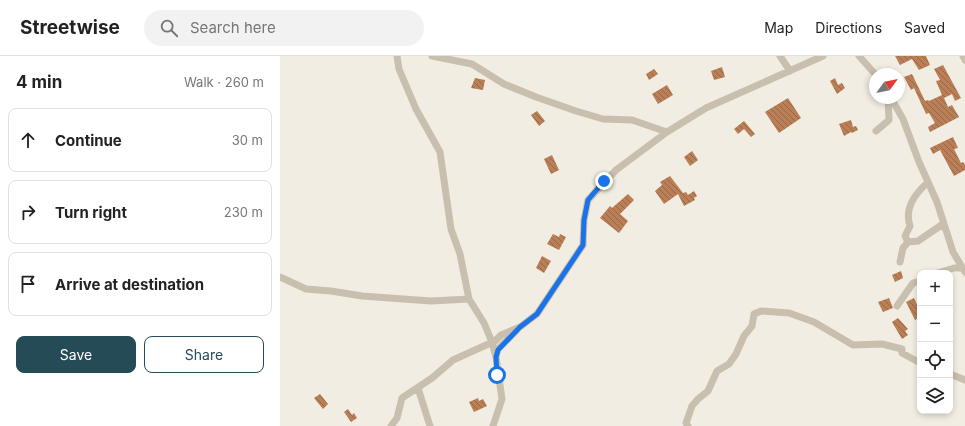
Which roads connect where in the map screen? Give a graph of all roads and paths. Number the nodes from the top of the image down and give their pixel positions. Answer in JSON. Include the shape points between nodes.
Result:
{"nodes":[{"id":1,"x":397,"y":56,"type":"edge"},
{"id":2,"x":432,"y":56,"type":"edge"},
{"id":3,"x":780,"y":56,"type":"edge"},
{"id":4,"x":823,"y":56,"type":"edge"},
{"id":5,"x":859,"y":56,"type":"edge"},
{"id":6,"x":963,"y":56,"type":"edge"},
{"id":7,"x":965,"y":60,"type":"edge"},
{"id":8,"x":870,"y":68,"type":"edge"},
{"id":9,"x":790,"y":70,"type":"junction"},
{"id":10,"x":888,"y":104,"type":"edge"},
{"id":11,"x":894,"y":104,"type":"edge"},
{"id":12,"x":876,"y":131,"type":"dead end"},
{"id":13,"x":667,"y":132,"type":"junction"},
{"id":14,"x":928,"y":182,"type":"junction"},
{"id":15,"x":943,"y":224,"type":"junction"},
{"id":16,"x":908,"y":242,"type":"junction"},
{"id":17,"x":900,"y":262,"type":"dead end"},
{"id":18,"x":948,"y":270,"type":"edge"},
{"id":19,"x":964,"y":270,"type":"edge"},
{"id":20,"x":280,"y":277,"type":"edge"},
{"id":21,"x":917,"y":282,"type":"edge"},
{"id":22,"x":469,"y":299,"type":"junction"},
{"id":23,"x":897,"y":306,"type":"dead end"},
{"id":24,"x":520,"y":327,"type":"junction"},
{"id":25,"x":494,"y":341,"type":"junction"},
{"id":26,"x":496,"y":357,"type":"junction"},
{"id":27,"x":917,"y":362,"type":"edge"},
{"id":28,"x":953,"y":375,"type":"edge"},
{"id":29,"x":965,"y":380,"type":"edge"},
{"id":30,"x":418,"y":388,"type":"junction"},
{"id":31,"x":392,"y":426,"type":"edge"},
{"id":32,"x":430,"y":426,"type":"edge"},
{"id":33,"x":492,"y":426,"type":"edge"},
{"id":34,"x":688,"y":426,"type":"edge"}],
"edges":[{"from":1,"to":22,"type":"street","via":[[399,69],[416,109],[440,152],[451,229],[460,254]]},
{"from":2,"to":13,"type":"street","via":[[472,64],[504,84],[576,112],[603,119],[632,120]]},
{"from":3,"to":9,"type":"street"},
{"from":4,"to":9,"type":"street"},
{"from":5,"to":8,"type":"street"},
{"from":6,"to":7,"type":"street"},
{"from":9,"to":13,"type":"street","via":[[706,108]]},
{"from":10,"to":12,"type":"street","via":[[889,120]]},
{"from":11,"to":14,"type":"street"},
{"from":13,"to":24,"type":"street","via":[[616,170],[588,200],[583,245],[537,314]]},
{"from":14,"to":15,"type":"street"},
{"from":14,"to":16,"type":"street","via":[[916,192],[908,207],[907,217],[910,226],[905,236]]},
{"from":15,"to":16,"type":"street","via":[[918,241]]},
{"from":15,"to":19,"type":"street","via":[[953,252]]},
{"from":16,"to":17,"type":"street","via":[[903,248]]},
{"from":18,"to":19,"type":"street"},
{"from":20,"to":22,"type":"street","via":[[306,289],[331,290],[362,296],[432,300]]},
{"from":21,"to":23,"type":"street","via":[[913,283]]},
{"from":22,"to":25,"type":"street"},
{"from":24,"to":25,"type":"street"},
{"from":24,"to":26,"type":"street","via":[[498,350]]},
{"from":25,"to":26,"type":"street"},
{"from":25,"to":30,"type":"street","via":[[453,360]]},
{"from":26,"to":33,"type":"street","via":[[502,400]]},
{"from":27,"to":34,"type":"street","via":[[896,347],[882,344],[853,345],[796,314],[761,312],[754,314],[752,326],[729,364],[718,370],[708,391],[692,406],[686,423]]},
{"from":28,"to":29,"type":"street"},
{"from":30,"to":31,"type":"street","via":[[402,398],[397,418]]},
{"from":30,"to":32,"type":"street"}]}
